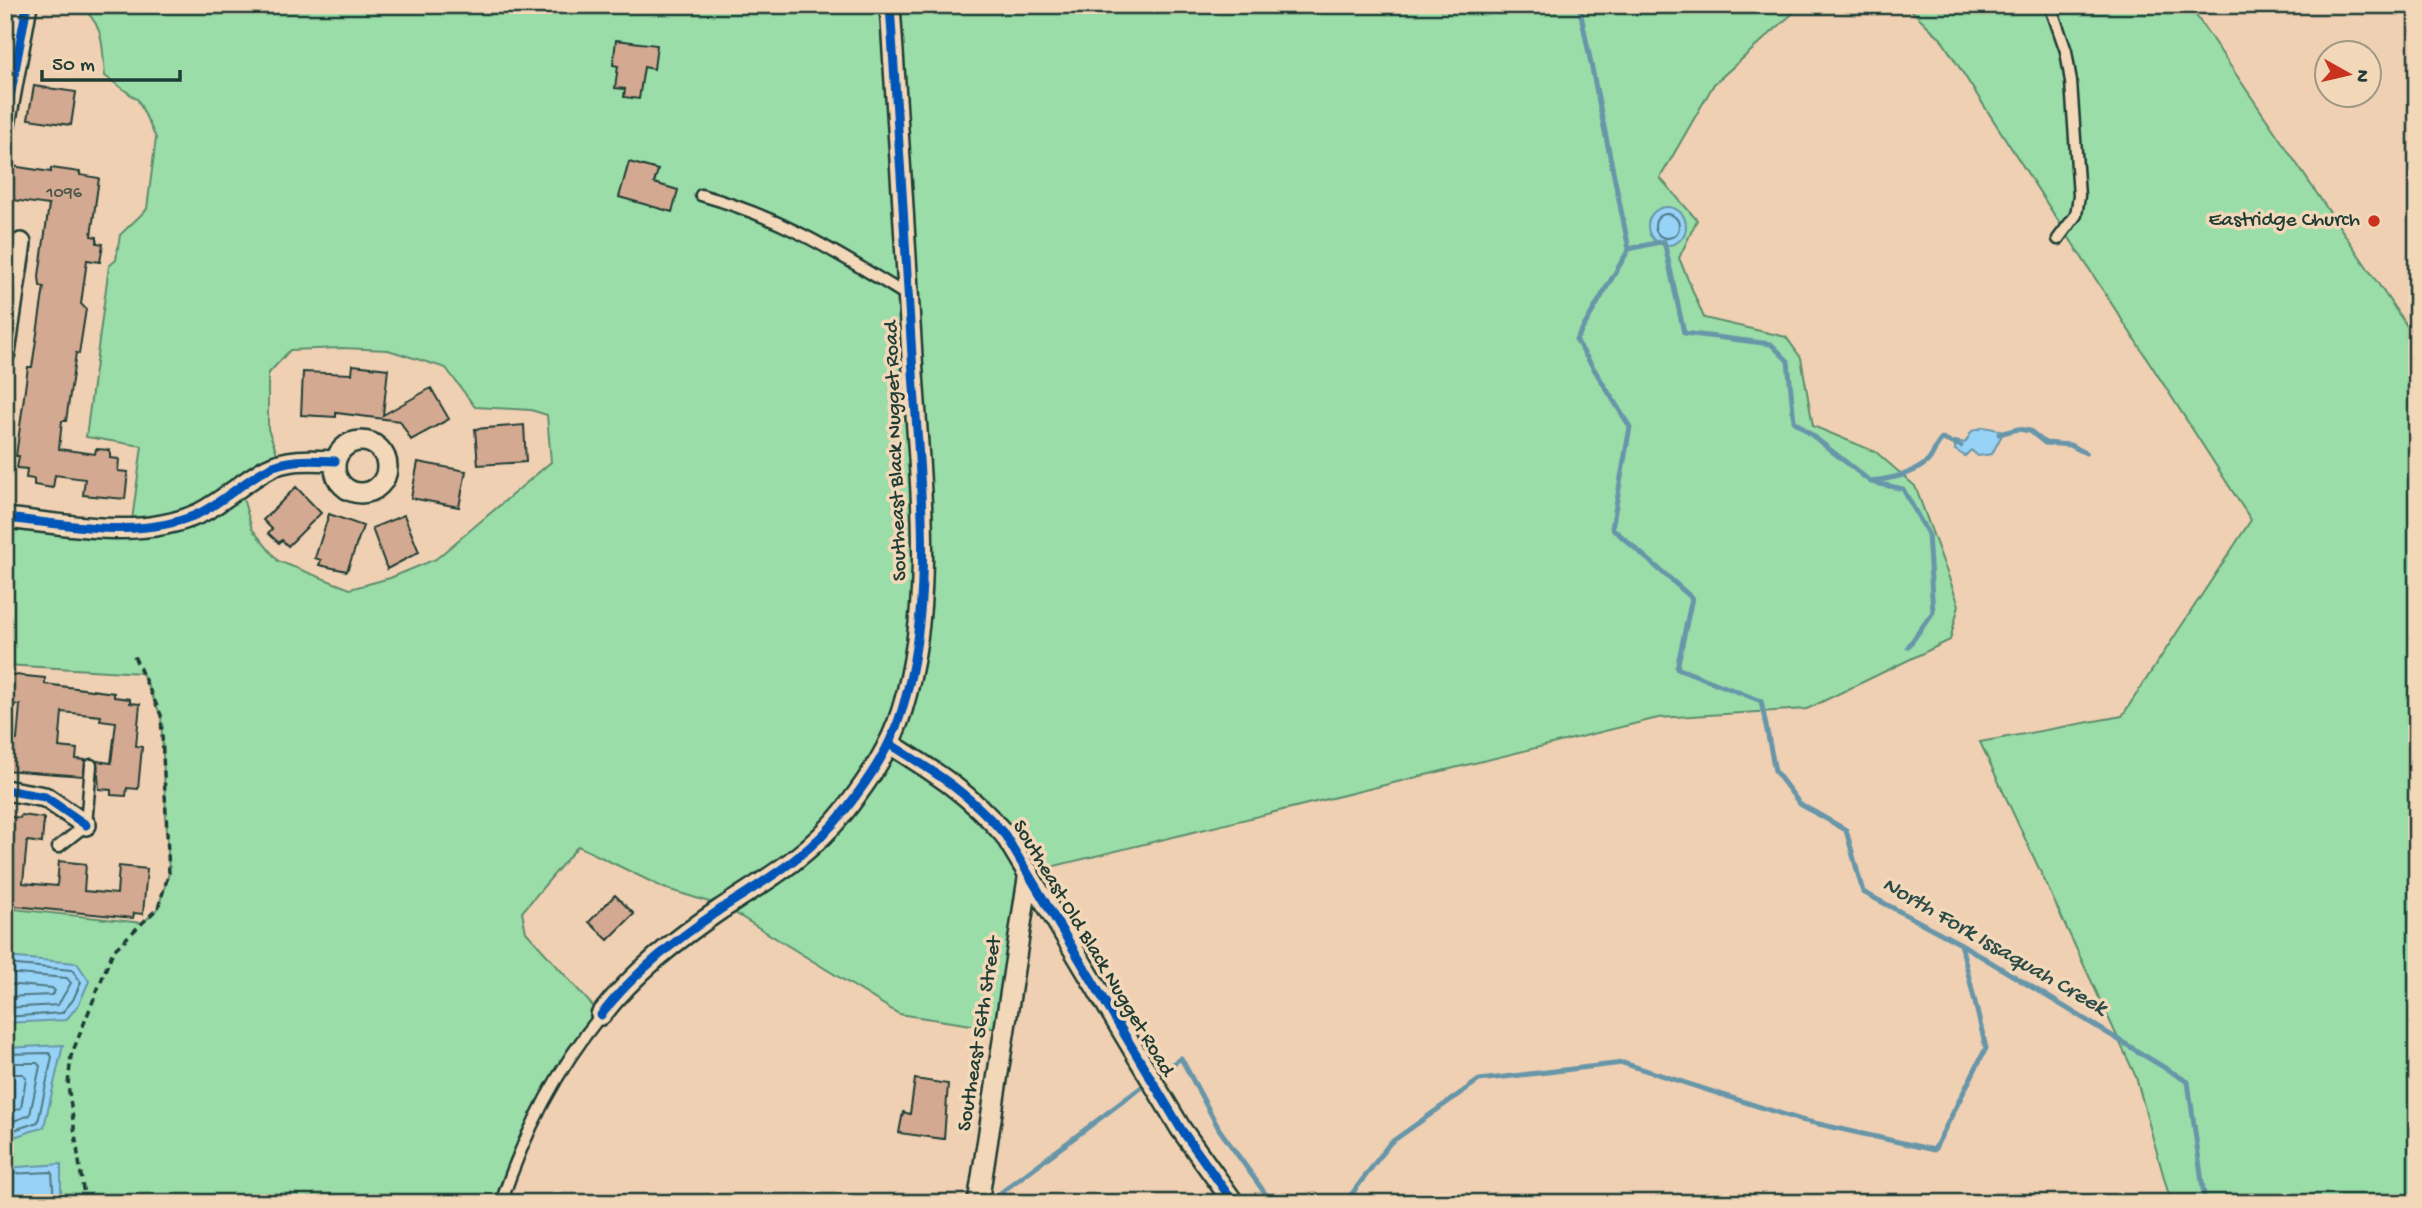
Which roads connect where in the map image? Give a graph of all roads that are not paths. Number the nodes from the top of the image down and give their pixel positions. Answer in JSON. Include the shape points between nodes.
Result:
{"nodes":[{"id":1,"x":27,"y":5,"type":"edge"},
{"id":2,"x":890,"y":5,"type":"edge"},
{"id":3,"x":2050,"y":5,"type":"edge"},
{"id":4,"x":5,"y":125,"type":"edge"},
{"id":5,"x":701,"y":195,"type":"dead end"},
{"id":6,"x":2058,"y":239,"type":"dead end"},
{"id":7,"x":20,"y":243,"type":"dead end"},
{"id":8,"x":909,"y":296,"type":"junction"},
{"id":9,"x":5,"y":353,"type":"edge"},
{"id":10,"x":335,"y":461,"type":"dead end"},
{"id":11,"x":5,"y":518,"type":"edge"},
{"id":12,"x":890,"y":744,"type":"junction"},
{"id":13,"x":91,"y":765,"type":"dead end"},
{"id":14,"x":5,"y":790,"type":"edge"},
{"id":15,"x":86,"y":825,"type":"junction"},
{"id":16,"x":58,"y":847,"type":"dead end"},
{"id":17,"x":1029,"y":872,"type":"junction"},
{"id":18,"x":601,"y":1015,"type":"joint"},
{"id":19,"x":501,"y":1203,"type":"edge"},
{"id":20,"x":978,"y":1203,"type":"edge"},
{"id":21,"x":1234,"y":1203,"type":"edge"}],
"edges":[{"from":1,"to":4,"type":"street"},
{"from":2,"to":8,"type":"street","name":"Southeast Black Nugget Road"},
{"from":3,"to":6,"type":"lane","via":[[2070,72],[2078,166],[2076,215]]},
{"from":5,"to":8,"type":"lane","via":[[782,222]]},
{"from":7,"to":9,"type":"street"},
{"from":8,"to":12,"type":"street","name":"Southeast Black Nugget Road","via":[[921,507],[920,586],[912,669]]},
{"from":10,"to":11,"type":"street","via":[[267,469],[200,513],[164,524],[93,527]]},
{"from":12,"to":17,"type":"street","name":"Southeast Old Black Nugget Road","via":[[978,804]]},
{"from":12,"to":18,"type":"street","name":"Southeast Black Nugget Road","via":[[821,839],[790,866],[658,955]]},
{"from":13,"to":15,"type":"lane"},
{"from":14,"to":15,"type":"street","via":[[45,797]]},
{"from":15,"to":16,"type":"lane"},
{"from":17,"to":20,"type":"street","name":"Southeast 56th Street"},
{"from":17,"to":21,"type":"street","name":"Southeast Old Black Nugget Road","via":[[1181,1129]]},
{"from":18,"to":19,"type":"lane","name":"Southeast Black Nugget Road","via":[[551,1085]]}]}
